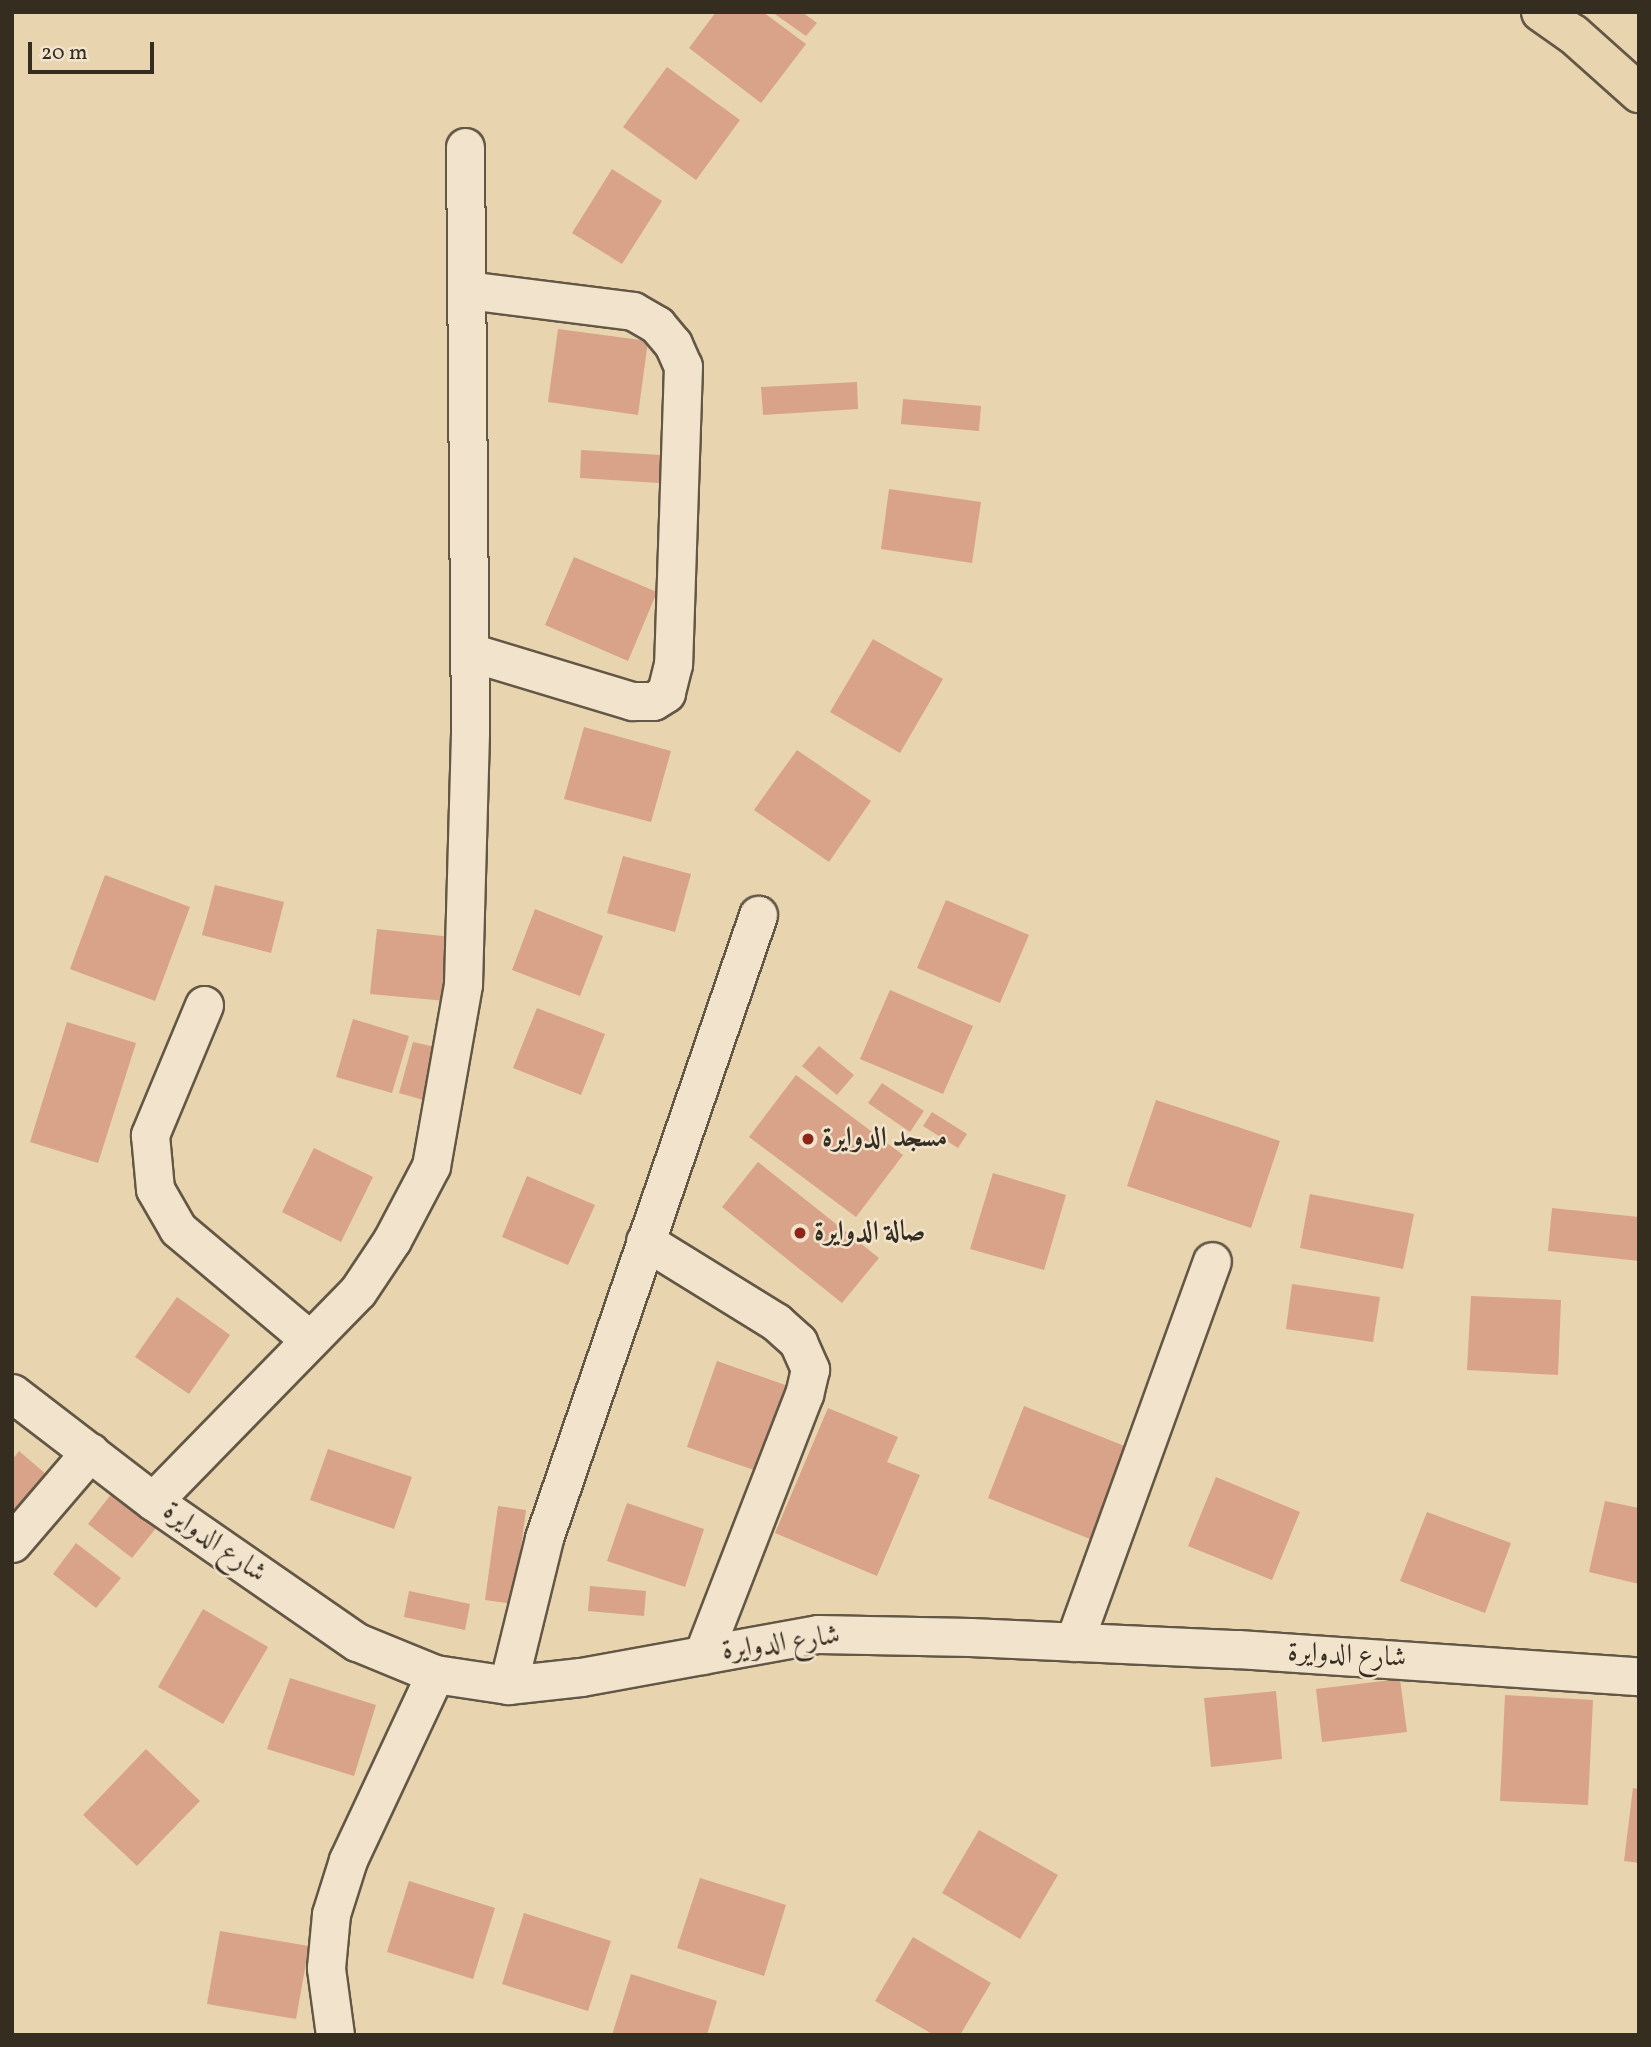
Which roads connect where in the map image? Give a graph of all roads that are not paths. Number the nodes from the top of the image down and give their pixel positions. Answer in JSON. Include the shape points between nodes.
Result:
{"nodes":[{"id":1,"x":1541,"y":12,"type":"edge"},
{"id":2,"x":1639,"y":93,"type":"edge"},
{"id":3,"x":465,"y":147,"type":"dead end"},
{"id":4,"x":467,"y":290,"type":"junction"},
{"id":5,"x":470,"y":652,"type":"junction"},
{"id":6,"x":758,"y":915,"type":"dead end"},
{"id":7,"x":204,"y":1005,"type":"dead end"},
{"id":8,"x":645,"y":1241,"type":"junction"},
{"id":9,"x":1212,"y":1261,"type":"dead end"},
{"id":10,"x":310,"y":1340,"type":"junction"},
{"id":11,"x":12,"y":1393,"type":"edge"},
{"id":12,"x":90,"y":1452,"type":"junction"},
{"id":13,"x":153,"y":1501,"type":"junction"},
{"id":14,"x":12,"y":1543,"type":"edge"},
{"id":15,"x":1074,"y":1642,"type":"junction"},
{"id":16,"x":703,"y":1655,"type":"junction"},
{"id":17,"x":435,"y":1674,"type":"junction"},
{"id":18,"x":1639,"y":1676,"type":"edge"},
{"id":19,"x":508,"y":1685,"type":"junction"},
{"id":20,"x":335,"y":2035,"type":"edge"}],
"edges":[{"from":1,"to":2,"type":"main road"},
{"from":3,"to":4,"type":"street"},
{"from":4,"to":5,"type":"street"},
{"from":4,"to":5,"type":"street","via":[[633,311],[657,325],[683,366],[673,664],[666,693],[653,701],[632,701]]},
{"from":5,"to":10,"type":"street","via":[[463,984],[431,1166],[392,1240],[358,1291]]},
{"from":6,"to":8,"type":"street"},
{"from":7,"to":10,"type":"street","via":[[150,1135],[155,1189],[178,1230]]},
{"from":8,"to":16,"type":"street","via":[[776,1322],[798,1342],[810,1369]]},
{"from":8,"to":19,"type":"street","via":[[544,1538]]},
{"from":9,"to":15,"type":"street"},
{"from":10,"to":13,"type":"street"},
{"from":11,"to":12,"type":"street","name":"شارع الدوايرة"},
{"from":12,"to":13,"type":"street","name":"شارع الدوايرة"},
{"from":12,"to":14,"type":"street"},
{"from":13,"to":17,"type":"street","name":"شارع الدوايرة","via":[[357,1642]]},
{"from":15,"to":16,"type":"street","name":"شارع الدوايرة","via":[[818,1634]]},
{"from":15,"to":18,"type":"street","name":"شارع الدوايرة"},
{"from":16,"to":19,"type":"street","name":"شارع الدوايرة"},
{"from":17,"to":19,"type":"street","name":"شارع الدوايرة"},
{"from":17,"to":20,"type":"street","via":[[348,1860],[331,1914],[326,1968]]}]}
